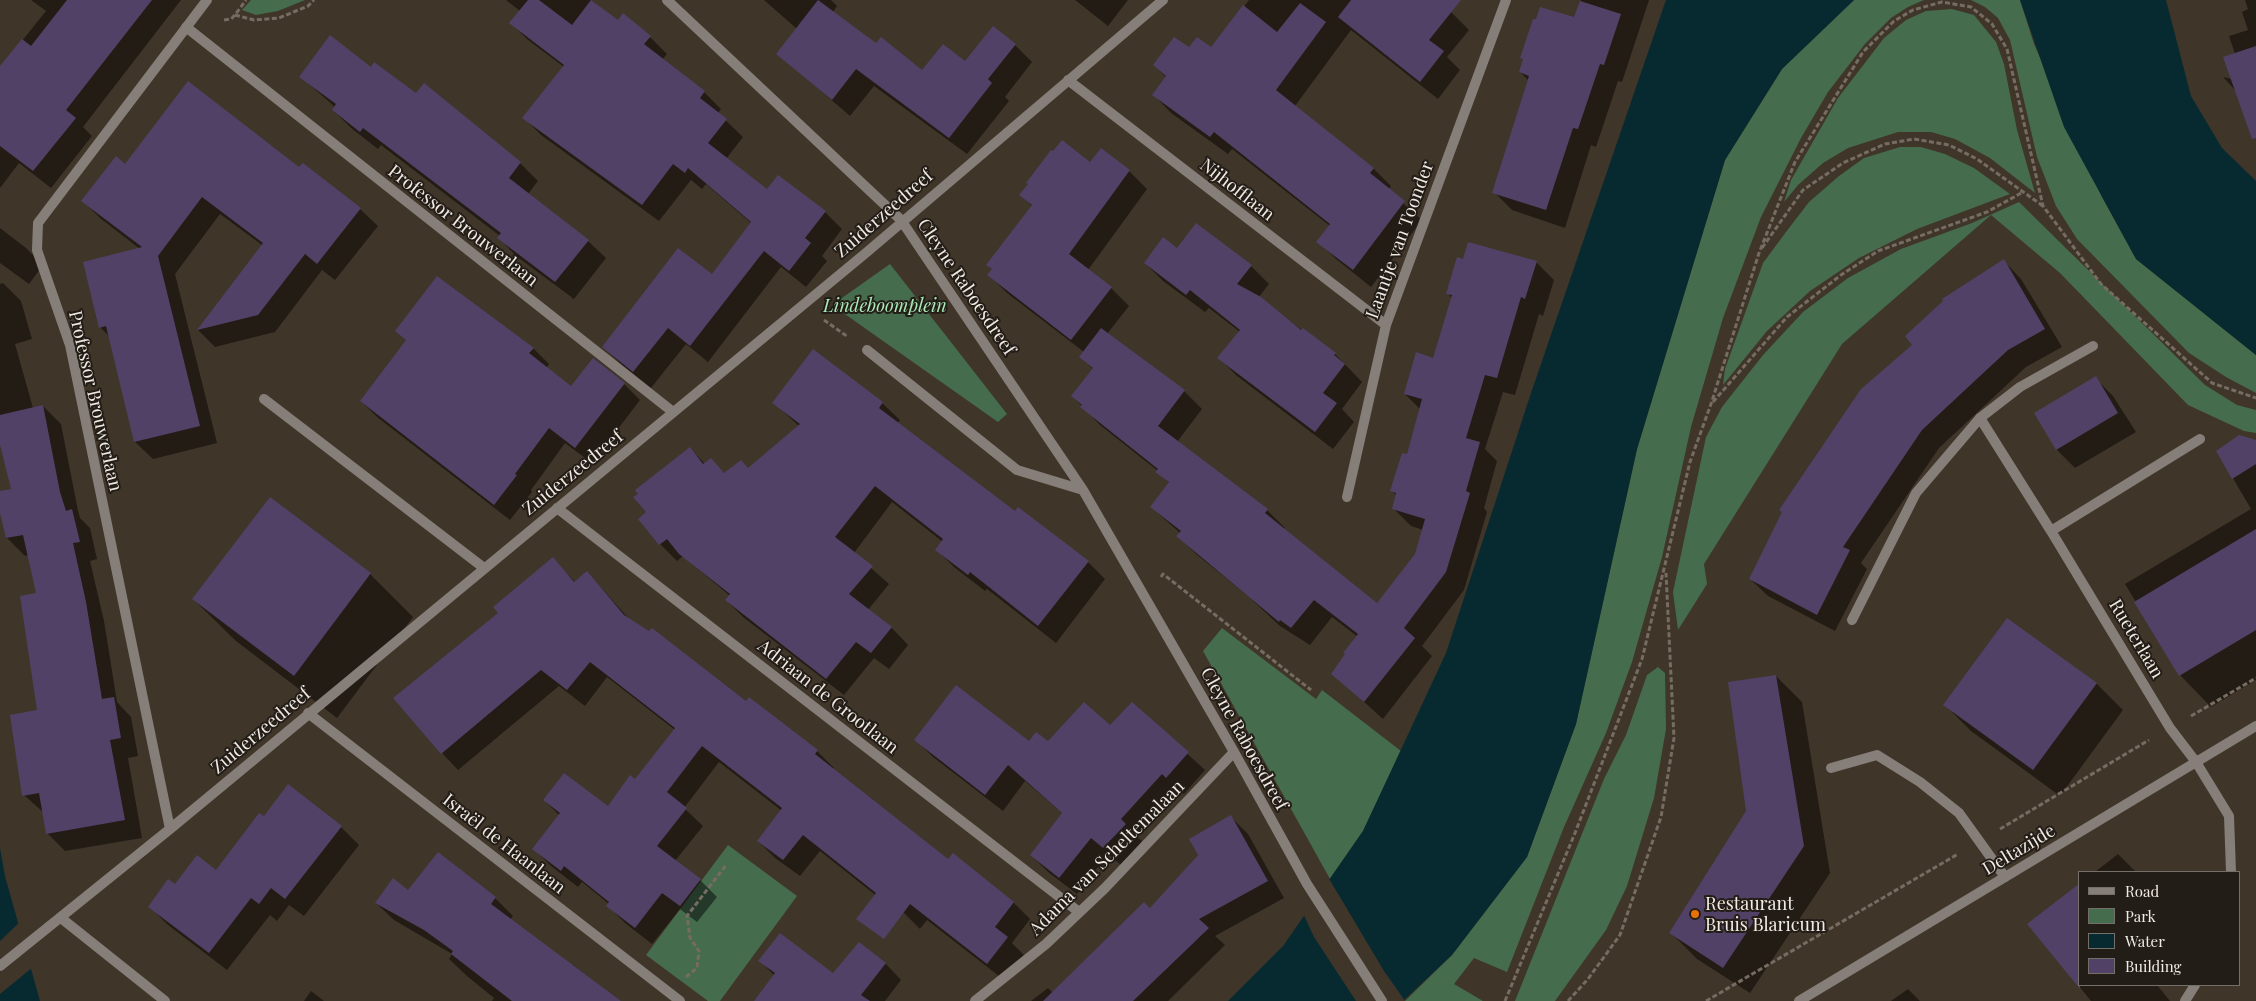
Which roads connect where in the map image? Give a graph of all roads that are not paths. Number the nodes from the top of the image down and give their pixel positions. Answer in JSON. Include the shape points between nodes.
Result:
{"nodes":[{"id":1,"x":207,"y":0,"type":"edge"},
{"id":2,"x":666,"y":0,"type":"edge"},
{"id":3,"x":1163,"y":0,"type":"edge"},
{"id":4,"x":1506,"y":0,"type":"edge"},
{"id":5,"x":186,"y":27,"type":"junction"},
{"id":6,"x":1068,"y":80,"type":"junction"},
{"id":7,"x":902,"y":220,"type":"junction"},
{"id":8,"x":1386,"y":325,"type":"junction"},
{"id":9,"x":2093,"y":346,"type":"dead end"},
{"id":10,"x":867,"y":350,"type":"road end"},
{"id":11,"x":264,"y":399,"type":"dead end"},
{"id":12,"x":673,"y":412,"type":"junction"},
{"id":13,"x":1980,"y":418,"type":"junction"},
{"id":14,"x":2200,"y":439,"type":"dead end"},
{"id":15,"x":1083,"y":490,"type":"junction"},
{"id":16,"x":1347,"y":497,"type":"dead end"},
{"id":17,"x":557,"y":508,"type":"junction"},
{"id":18,"x":2051,"y":531,"type":"junction"},
{"id":19,"x":484,"y":568,"type":"junction"},
{"id":20,"x":1852,"y":620,"type":"dead end"},
{"id":21,"x":308,"y":713,"type":"junction"},
{"id":22,"x":2256,"y":726,"type":"edge"},
{"id":23,"x":1234,"y":752,"type":"junction"},
{"id":24,"x":2196,"y":762,"type":"junction"},
{"id":25,"x":1831,"y":768,"type":"dead end"},
{"id":26,"x":170,"y":829,"type":"junction"},
{"id":27,"x":2231,"y":871,"type":"edge"},
{"id":28,"x":2005,"y":877,"type":"junction"},
{"id":29,"x":1079,"y":912,"type":"junction"},
{"id":30,"x":61,"y":918,"type":"junction"},
{"id":31,"x":0,"y":966,"type":"edge"},
{"id":32,"x":2194,"y":986,"type":"edge"},
{"id":33,"x":676,"y":998,"type":"edge"},
{"id":34,"x":165,"y":1001,"type":"edge"},
{"id":35,"x":975,"y":1001,"type":"edge"},
{"id":36,"x":1382,"y":1001,"type":"edge"},
{"id":37,"x":1799,"y":1001,"type":"edge"},
{"id":38,"x":2185,"y":1001,"type":"edge"}],
"edges":[{"from":1,"to":5,"type":"street","name":"Professor Brouwerlaan"},
{"from":2,"to":7,"type":"street","name":"Cleyne Raboesdreef"},
{"from":3,"to":6,"type":"street","name":"Zuiderzeedreef"},
{"from":4,"to":8,"type":"street","name":"Laantje van Toonder"},
{"from":5,"to":12,"type":"street","name":"Professor Brouwerlaan"},
{"from":5,"to":26,"type":"street","name":"Professor Brouwerlaan","via":[[38,223],[37,250],[70,345]]},
{"from":6,"to":7,"type":"street","name":"Zuiderzeedreef"},
{"from":6,"to":8,"type":"street","name":"Nijhofflaan"},
{"from":7,"to":12,"type":"street","name":"Zuiderzeedreef"},
{"from":7,"to":15,"type":"street","name":"Cleyne Raboesdreef"},
{"from":8,"to":16,"type":"street","name":"Laantje van Toonder"},
{"from":9,"to":13,"type":"street","via":[[2020,387]]},
{"from":10,"to":15,"type":"street","via":[[1017,470]]},
{"from":11,"to":19,"type":"street"},
{"from":12,"to":17,"type":"street","name":"Zuiderzeedreef"},
{"from":13,"to":18,"type":"street","name":"Rueterlaan"},
{"from":13,"to":20,"type":"street","via":[[1916,493]]},
{"from":14,"to":18,"type":"street"},
{"from":15,"to":23,"type":"street","name":"Cleyne Raboesdreef"},
{"from":17,"to":19,"type":"street","name":"Zuiderzeedreef"},
{"from":17,"to":29,"type":"street","name":"Adriaan de Grootlaan"},
{"from":18,"to":24,"type":"street","name":"Rueterlaan","via":[[2170,728]]},
{"from":19,"to":21,"type":"street","name":"Zuiderzeedreef"},
{"from":21,"to":26,"type":"street","name":"Zuiderzeedreef"},
{"from":21,"to":33,"type":"street","name":"Israël de Haanlaan"},
{"from":22,"to":24,"type":"street","name":"Deltazijde"},
{"from":23,"to":29,"type":"street","name":"Adama van Scheltemalaan"},
{"from":23,"to":36,"type":"street","name":"Cleyne Raboesdreef","via":[[1307,884]]},
{"from":24,"to":27,"type":"street","name":"Rueterlaan","via":[[2229,816]]},
{"from":24,"to":28,"type":"street","name":"Deltazijde"},
{"from":25,"to":28,"type":"street","via":[[1877,756],[1920,782],[1959,813]]},
{"from":26,"to":30,"type":"street","name":"Zuiderzeedreef"},
{"from":28,"to":37,"type":"street","name":"Deltazijde"},
{"from":29,"to":35,"type":"street","name":"Adama van Scheltemalaan","via":[[1046,944]]},
{"from":30,"to":31,"type":"street","name":"Zuiderzeedreef"},
{"from":30,"to":34,"type":"street"},
{"from":32,"to":38,"type":"street"}]}
